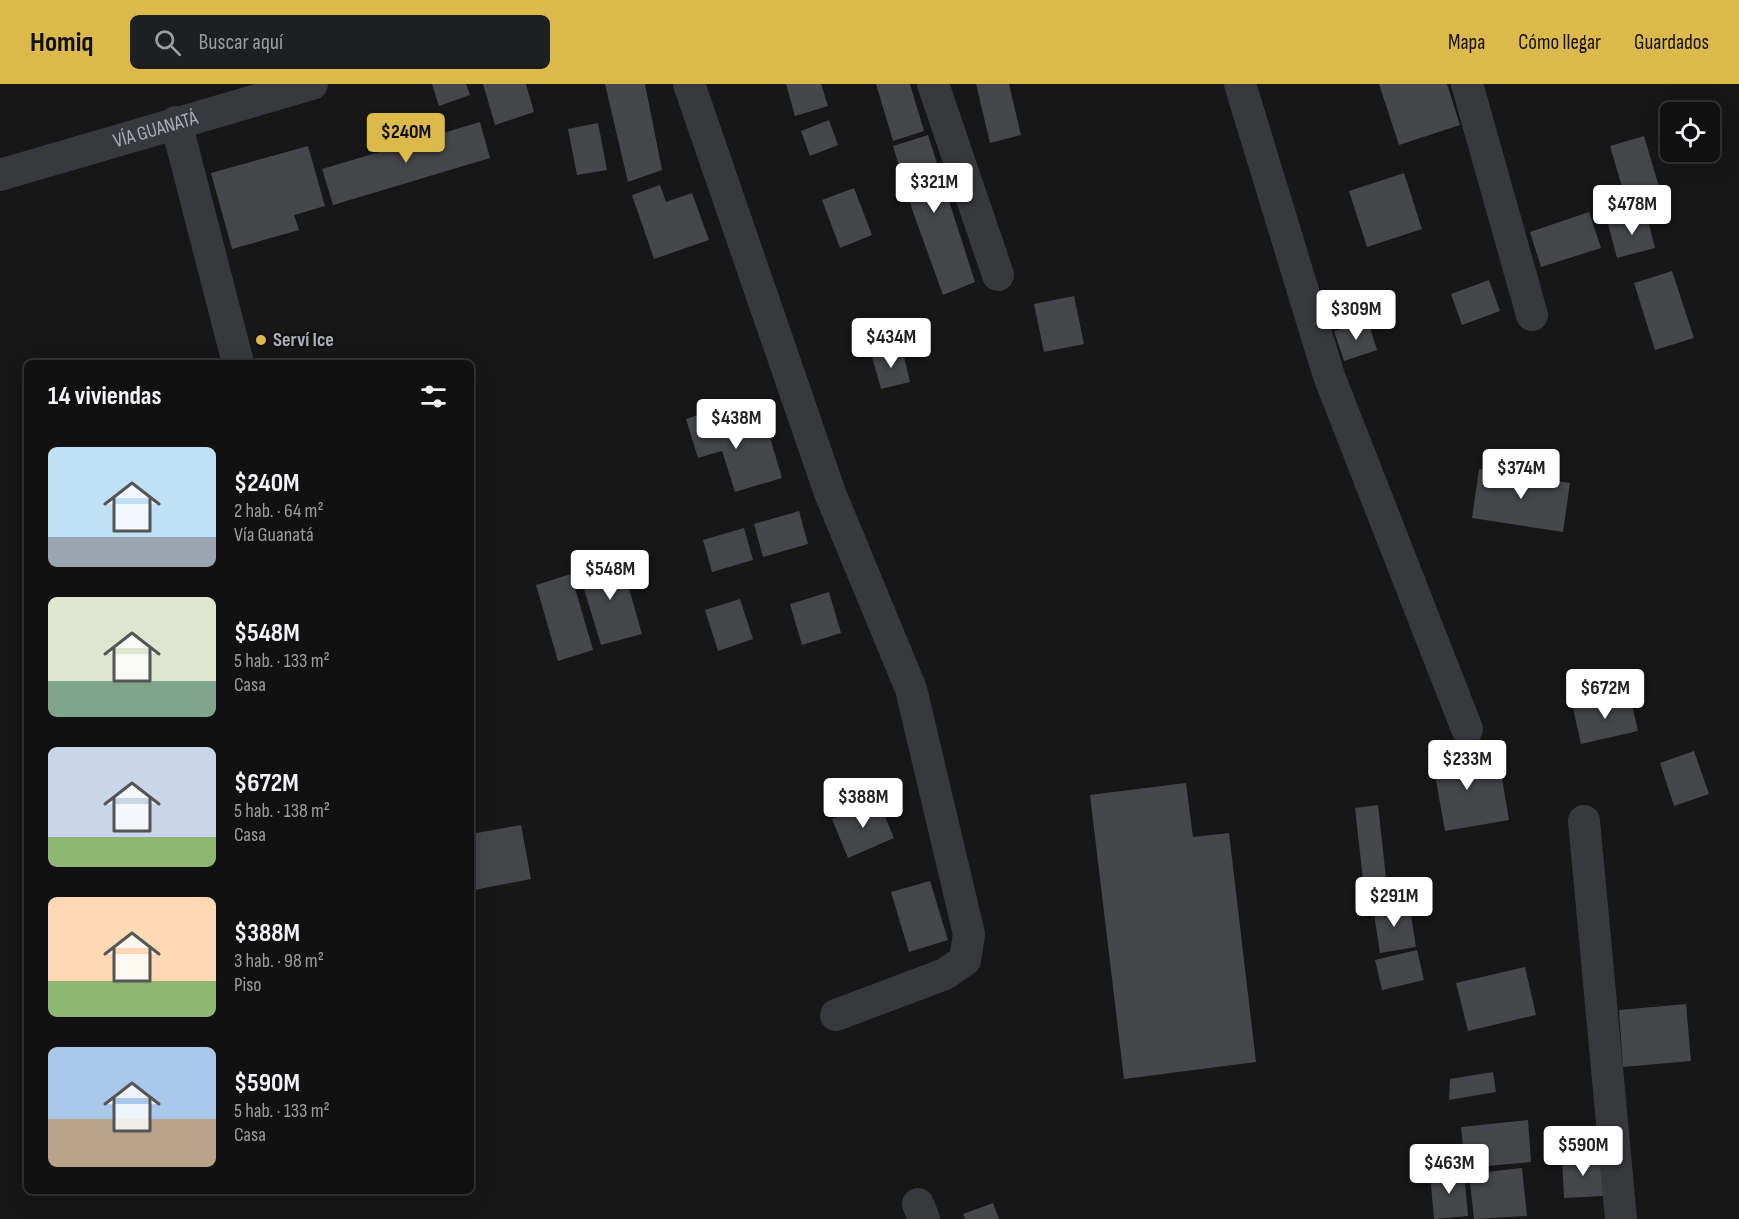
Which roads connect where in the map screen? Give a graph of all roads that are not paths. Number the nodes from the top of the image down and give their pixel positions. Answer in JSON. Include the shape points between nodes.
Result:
{"nodes":[{"id":1,"x":312,"y":84,"type":"edge"},
{"id":2,"x":689,"y":84,"type":"edge"},
{"id":3,"x":933,"y":84,"type":"edge"},
{"id":4,"x":1240,"y":84,"type":"edge"},
{"id":5,"x":1467,"y":84,"type":"edge"},
{"id":6,"x":176,"y":122,"type":"junction"},
{"id":7,"x":0,"y":175,"type":"edge"},
{"id":8,"x":998,"y":275,"type":"dead end"},
{"id":9,"x":1533,"y":315,"type":"dead end"},
{"id":10,"x":237,"y":360,"type":"edge"},
{"id":11,"x":1467,"y":729,"type":"dead end"},
{"id":12,"x":1584,"y":821,"type":"dead end"},
{"id":13,"x":836,"y":1015,"type":"dead end"},
{"id":14,"x":1621,"y":1219,"type":"edge"}],
"edges":[{"from":1,"to":6,"type":"street","name":"VÍA GUANATÁ"},
{"from":2,"to":13,"type":"street","via":[[830,493],[910,689],[969,934],[965,960],[945,974]]},
{"from":3,"to":8,"type":"street"},
{"from":4,"to":11,"type":"street","via":[[1329,376]]},
{"from":5,"to":9,"type":"street"},
{"from":6,"to":7,"type":"street","name":"VÍA GUANATÁ"},
{"from":6,"to":10,"type":"street"},
{"from":12,"to":14,"type":"street"}]}
